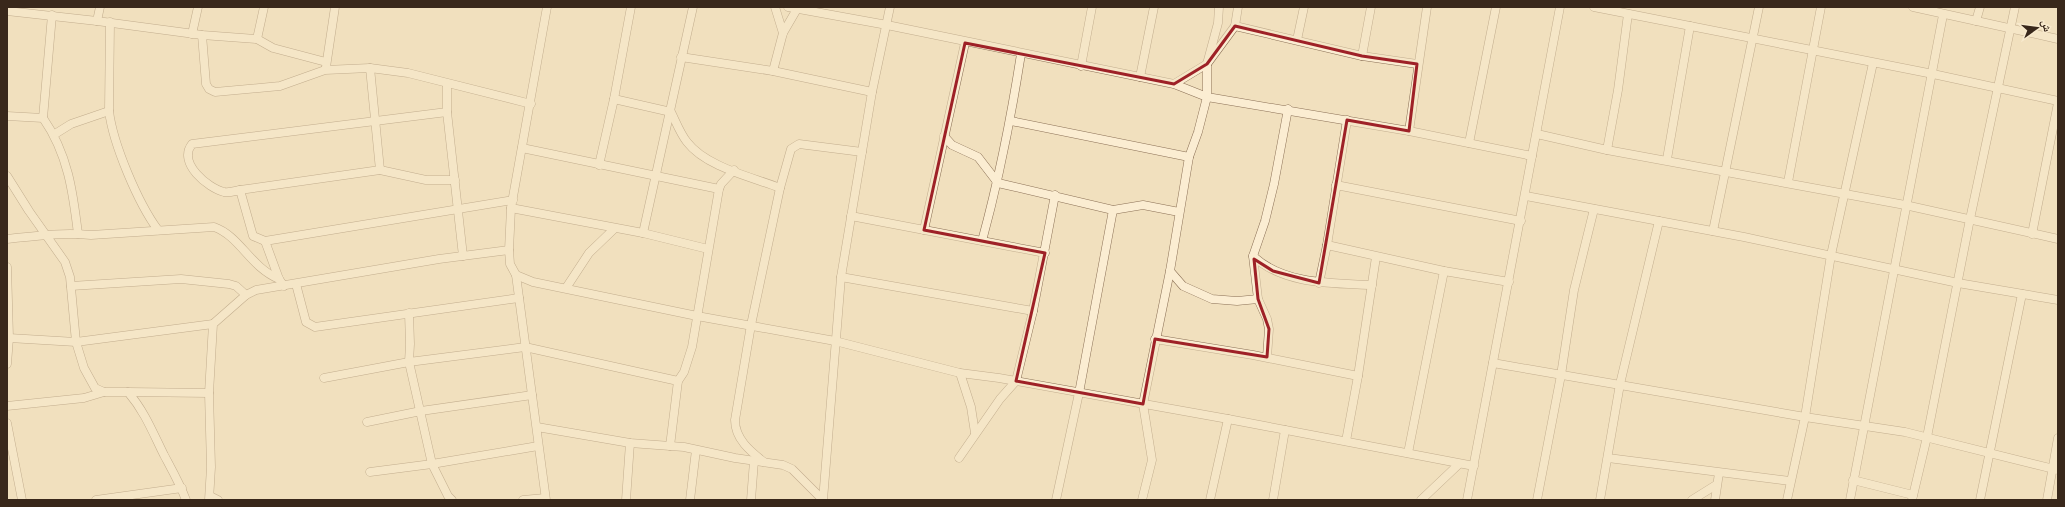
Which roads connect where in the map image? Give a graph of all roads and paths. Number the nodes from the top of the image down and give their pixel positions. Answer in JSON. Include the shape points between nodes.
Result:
{"nodes":[{"id":1,"x":100,"y":7,"type":"edge"},
{"id":2,"x":198,"y":7,"type":"edge"},
{"id":3,"x":264,"y":7,"type":"edge"},
{"id":4,"x":335,"y":7,"type":"edge"},
{"id":5,"x":547,"y":7,"type":"edge"},
{"id":6,"x":631,"y":7,"type":"edge"},
{"id":7,"x":692,"y":7,"type":"edge"},
{"id":8,"x":775,"y":7,"type":"edge"},
{"id":9,"x":788,"y":7,"type":"edge"},
{"id":10,"x":890,"y":7,"type":"edge"},
{"id":11,"x":1092,"y":7,"type":"edge"},
{"id":12,"x":1154,"y":7,"type":"edge"},
{"id":13,"x":1219,"y":7,"type":"edge"},
{"id":14,"x":1238,"y":7,"type":"edge"},
{"id":15,"x":1304,"y":7,"type":"edge"},
{"id":16,"x":1371,"y":7,"type":"edge"},
{"id":17,"x":1427,"y":7,"type":"edge"},
{"id":18,"x":1496,"y":7,"type":"edge"},
{"id":19,"x":1560,"y":7,"type":"edge"},
{"id":20,"x":1594,"y":7,"type":"edge"},
{"id":21,"x":1759,"y":7,"type":"edge"},
{"id":22,"x":1821,"y":7,"type":"edge"},
{"id":23,"x":1914,"y":7,"type":"edge"},
{"id":24,"x":1980,"y":7,"type":"edge"},
{"id":25,"x":2015,"y":7,"type":"edge"},
{"id":26,"x":797,"y":9,"type":"junction"},
{"id":27,"x":817,"y":9,"type":"edge"},
{"id":28,"x":7,"y":11,"type":"edge"},
{"id":29,"x":1628,"y":14,"type":"junction"},
{"id":30,"x":52,"y":15,"type":"junction"},
{"id":31,"x":1943,"y":15,"type":"junction"},
{"id":32,"x":97,"y":21,"type":"junction"},
{"id":33,"x":1976,"y":21,"type":"junction"},
{"id":34,"x":110,"y":22,"type":"junction"},
{"id":35,"x":887,"y":25,"type":"junction"},
{"id":36,"x":1235,"y":26,"type":"junction"},
{"id":37,"x":1690,"y":26,"type":"junction"},
{"id":38,"x":2010,"y":28,"type":"junction"},
{"id":39,"x":782,"y":33,"type":"junction"},
{"id":40,"x":192,"y":34,"type":"junction"},
{"id":41,"x":202,"y":35,"type":"junction"},
{"id":42,"x":1753,"y":38,"type":"junction"},
{"id":43,"x":257,"y":39,"type":"junction"},
{"id":44,"x":2058,"y":39,"type":"edge"},
{"id":45,"x":1297,"y":40,"type":"junction"},
{"id":46,"x":965,"y":43,"type":"junction"},
{"id":47,"x":1812,"y":50,"type":"junction"},
{"id":48,"x":1021,"y":54,"type":"junction"},
{"id":49,"x":1362,"y":56,"type":"junction"},
{"id":50,"x":682,"y":57,"type":"junction"},
{"id":51,"x":1873,"y":63,"type":"junction"},
{"id":52,"x":1208,"y":64,"type":"junction"},
{"id":53,"x":1417,"y":64,"type":"junction"},
{"id":54,"x":326,"y":66,"type":"junction"},
{"id":55,"x":1082,"y":66,"type":"junction"},
{"id":56,"x":370,"y":68,"type":"junction"},
{"id":57,"x":773,"y":72,"type":"junction"},
{"id":58,"x":1933,"y":74,"type":"junction"},
{"id":59,"x":1140,"y":78,"type":"junction"},
{"id":60,"x":447,"y":84,"type":"junction"},
{"id":61,"x":1174,"y":84,"type":"junction"},
{"id":62,"x":1998,"y":87,"type":"junction"},
{"id":63,"x":872,"y":92,"type":"junction"},
{"id":64,"x":1207,"y":97,"type":"junction"},
{"id":65,"x":614,"y":99,"type":"junction"},
{"id":66,"x":2058,"y":102,"type":"edge"},
{"id":67,"x":531,"y":104,"type":"junction"},
{"id":68,"x":1288,"y":109,"type":"junction"},
{"id":69,"x":109,"y":111,"type":"junction"},
{"id":70,"x":446,"y":112,"type":"junction"},
{"id":71,"x":671,"y":112,"type":"junction"},
{"id":72,"x":7,"y":116,"type":"edge"},
{"id":73,"x":43,"y":118,"type":"junction"},
{"id":74,"x":1347,"y":120,"type":"junction"},
{"id":75,"x":374,"y":122,"type":"junction"},
{"id":76,"x":1011,"y":122,"type":"junction"},
{"id":77,"x":1408,"y":131,"type":"junction"},
{"id":78,"x":55,"y":134,"type":"junction"},
{"id":79,"x":1537,"y":134,"type":"junction"},
{"id":80,"x":944,"y":136,"type":"junction"},
{"id":81,"x":2050,"y":138,"type":"junction"},
{"id":82,"x":1469,"y":143,"type":"junction"},
{"id":83,"x":2058,"y":143,"type":"edge"},
{"id":84,"x":522,"y":148,"type":"junction"},
{"id":85,"x":1607,"y":150,"type":"junction"},
{"id":86,"x":862,"y":152,"type":"junction"},
{"id":87,"x":1532,"y":156,"type":"junction"},
{"id":88,"x":1189,"y":158,"type":"junction"},
{"id":89,"x":1667,"y":159,"type":"junction"},
{"id":90,"x":599,"y":165,"type":"junction"},
{"id":91,"x":380,"y":170,"type":"junction"},
{"id":92,"x":734,"y":170,"type":"junction"},
{"id":93,"x":1725,"y":170,"type":"junction"},
{"id":94,"x":7,"y":176,"type":"edge"},
{"id":95,"x":656,"y":177,"type":"junction"},
{"id":96,"x":454,"y":180,"type":"junction"},
{"id":97,"x":1788,"y":182,"type":"junction"},
{"id":98,"x":998,"y":183,"type":"junction"},
{"id":99,"x":1336,"y":185,"type":"junction"},
{"id":100,"x":780,"y":188,"type":"junction"},
{"id":101,"x":719,"y":189,"type":"junction"},
{"id":102,"x":240,"y":190,"type":"junction"},
{"id":103,"x":1055,"y":195,"type":"junction"},
{"id":104,"x":1844,"y":195,"type":"junction"},
{"id":105,"x":1526,"y":196,"type":"junction"},
{"id":106,"x":512,"y":204,"type":"junction"},
{"id":107,"x":1905,"y":205,"type":"junction"},
{"id":108,"x":458,"y":208,"type":"junction"},
{"id":109,"x":1594,"y":209,"type":"junction"},
{"id":110,"x":1113,"y":210,"type":"junction"},
{"id":111,"x":1179,"y":212,"type":"junction"},
{"id":112,"x":851,"y":216,"type":"junction"},
{"id":113,"x":1970,"y":219,"type":"junction"},
{"id":114,"x":1521,"y":221,"type":"junction"},
{"id":115,"x":1659,"y":221,"type":"junction"},
{"id":116,"x":614,"y":229,"type":"junction"},
{"id":117,"x":158,"y":230,"type":"junction"},
{"id":118,"x":924,"y":230,"type":"junction"},
{"id":119,"x":1713,"y":231,"type":"junction"},
{"id":120,"x":643,"y":233,"type":"junction"},
{"id":121,"x":78,"y":234,"type":"junction"},
{"id":122,"x":2032,"y":234,"type":"junction"},
{"id":123,"x":46,"y":235,"type":"junction"},
{"id":124,"x":7,"y":239,"type":"edge"},
{"id":125,"x":2058,"y":239,"type":"edge"},
{"id":126,"x":265,"y":241,"type":"junction"},
{"id":127,"x":982,"y":241,"type":"junction"},
{"id":128,"x":1327,"y":246,"type":"junction"},
{"id":129,"x":708,"y":249,"type":"junction"},
{"id":130,"x":509,"y":250,"type":"junction"},
{"id":131,"x":1045,"y":253,"type":"junction"},
{"id":132,"x":1831,"y":255,"type":"junction"},
{"id":133,"x":462,"y":256,"type":"junction"},
{"id":134,"x":1253,"y":256,"type":"junction"},
{"id":135,"x":1376,"y":257,"type":"junction"},
{"id":136,"x":7,"y":267,"type":"edge"},
{"id":137,"x":1894,"y":268,"type":"junction"},
{"id":138,"x":1170,"y":271,"type":"junction"},
{"id":139,"x":1444,"y":271,"type":"junction"},
{"id":140,"x":516,"y":275,"type":"junction"},
{"id":141,"x":841,"y":277,"type":"junction"},
{"id":142,"x":279,"y":279,"type":"junction"},
{"id":143,"x":1509,"y":282,"type":"junction"},
{"id":144,"x":1319,"y":283,"type":"junction"},
{"id":145,"x":1958,"y":283,"type":"junction"},
{"id":146,"x":296,"y":284,"type":"junction"},
{"id":147,"x":1372,"y":285,"type":"junction"},
{"id":148,"x":71,"y":286,"type":"junction"},
{"id":149,"x":284,"y":286,"type":"junction"},
{"id":150,"x":566,"y":288,"type":"junction"},
{"id":151,"x":2022,"y":294,"type":"junction"},
{"id":152,"x":246,"y":295,"type":"junction"},
{"id":153,"x":519,"y":298,"type":"junction"},
{"id":154,"x":1258,"y":299,"type":"junction"},
{"id":155,"x":2058,"y":300,"type":"edge"},
{"id":156,"x":1033,"y":312,"type":"junction"},
{"id":157,"x":409,"y":313,"type":"junction"},
{"id":158,"x":697,"y":316,"type":"junction"},
{"id":159,"x":213,"y":324,"type":"junction"},
{"id":160,"x":751,"y":325,"type":"junction"},
{"id":161,"x":9,"y":338,"type":"junction"},
{"id":162,"x":1155,"y":339,"type":"junction"},
{"id":163,"x":76,"y":342,"type":"junction"},
{"id":164,"x":835,"y":342,"type":"junction"},
{"id":165,"x":525,"y":347,"type":"junction"},
{"id":166,"x":1267,"y":358,"type":"junction"},
{"id":167,"x":409,"y":362,"type":"junction"},
{"id":168,"x":1493,"y":363,"type":"junction"},
{"id":169,"x":7,"y":364,"type":"edge"},
{"id":170,"x":960,"y":373,"type":"junction"},
{"id":171,"x":1561,"y":375,"type":"junction"},
{"id":172,"x":1358,"y":376,"type":"junction"},
{"id":173,"x":324,"y":378,"type":"dead end"},
{"id":174,"x":678,"y":381,"type":"junction"},
{"id":175,"x":1016,"y":381,"type":"junction"},
{"id":176,"x":1620,"y":384,"type":"junction"},
{"id":177,"x":104,"y":392,"type":"junction"},
{"id":178,"x":128,"y":392,"type":"junction"},
{"id":179,"x":1079,"y":393,"type":"junction"},
{"id":180,"x":209,"y":394,"type":"junction"},
{"id":181,"x":532,"y":395,"type":"junction"},
{"id":182,"x":1142,"y":404,"type":"junction"},
{"id":183,"x":7,"y":406,"type":"edge"},
{"id":184,"x":421,"y":411,"type":"junction"},
{"id":185,"x":1805,"y":417,"type":"junction"},
{"id":186,"x":1228,"y":419,"type":"junction"},
{"id":187,"x":366,"y":422,"type":"dead end"},
{"id":188,"x":7,"y":423,"type":"edge"},
{"id":189,"x":1865,"y":425,"type":"junction"},
{"id":190,"x":537,"y":427,"type":"junction"},
{"id":191,"x":1285,"y":430,"type":"junction"},
{"id":192,"x":975,"y":433,"type":"junction"},
{"id":193,"x":1927,"y":437,"type":"junction"},
{"id":194,"x":2058,"y":438,"type":"edge"},
{"id":195,"x":1346,"y":441,"type":"junction"},
{"id":196,"x":630,"y":443,"type":"junction"},
{"id":197,"x":538,"y":446,"type":"junction"},
{"id":198,"x":670,"y":446,"type":"junction"},
{"id":199,"x":696,"y":450,"type":"junction"},
{"id":200,"x":1408,"y":453,"type":"junction"},
{"id":201,"x":1988,"y":454,"type":"junction"},
{"id":202,"x":959,"y":458,"type":"dead end"},
{"id":203,"x":1608,"y":458,"type":"junction"},
{"id":204,"x":754,"y":461,"type":"junction"},
{"id":205,"x":764,"y":462,"type":"junction"},
{"id":206,"x":432,"y":464,"type":"junction"},
{"id":207,"x":1459,"y":464,"type":"junction"},
{"id":208,"x":1474,"y":466,"type":"junction"},
{"id":209,"x":2056,"y":469,"type":"edge"},
{"id":210,"x":370,"y":472,"type":"dead end"},
{"id":211,"x":1719,"y":473,"type":"junction"},
{"id":212,"x":1853,"y":480,"type":"junction"},
{"id":213,"x":1790,"y":481,"type":"junction"},
{"id":214,"x":1716,"y":485,"type":"junction"},
{"id":215,"x":182,"y":488,"type":"junction"},
{"id":216,"x":1912,"y":497,"type":"edge"},
{"id":217,"x":212,"y":499,"type":"edge"},
{"id":218,"x":546,"y":499,"type":"edge"},
{"id":219,"x":22,"y":500,"type":"edge"},
{"id":220,"x":96,"y":500,"type":"edge"},
{"id":221,"x":186,"y":500,"type":"edge"},
{"id":222,"x":452,"y":500,"type":"edge"},
{"id":223,"x":523,"y":500,"type":"edge"},
{"id":224,"x":626,"y":500,"type":"edge"},
{"id":225,"x":690,"y":500,"type":"edge"},
{"id":226,"x":751,"y":500,"type":"edge"},
{"id":227,"x":823,"y":500,"type":"edge"},
{"id":228,"x":1056,"y":500,"type":"edge"},
{"id":229,"x":1142,"y":500,"type":"edge"},
{"id":230,"x":1210,"y":500,"type":"edge"},
{"id":231,"x":1273,"y":500,"type":"edge"},
{"id":232,"x":1421,"y":500,"type":"edge"},
{"id":233,"x":1467,"y":500,"type":"edge"},
{"id":234,"x":1537,"y":500,"type":"edge"},
{"id":235,"x":1600,"y":500,"type":"edge"},
{"id":236,"x":1692,"y":500,"type":"edge"},
{"id":237,"x":1715,"y":500,"type":"edge"},
{"id":238,"x":1787,"y":500,"type":"edge"},
{"id":239,"x":1850,"y":500,"type":"edge"},
{"id":240,"x":1980,"y":500,"type":"edge"},
{"id":241,"x":2047,"y":500,"type":"edge"}],
"edges":[{"from":1,"to":32,"type":"street"},
{"from":2,"to":40,"type":"street"},
{"from":3,"to":43,"type":"street"},
{"from":4,"to":54,"type":"street"},
{"from":5,"to":67,"type":"street"},
{"from":6,"to":65,"type":"street"},
{"from":7,"to":50,"type":"street"},
{"from":8,"to":39,"type":"street"},
{"from":9,"to":26,"type":"street"},
{"from":10,"to":35,"type":"street"},
{"from":11,"to":55,"type":"street"},
{"from":12,"to":59,"type":"street"},
{"from":13,"to":52,"type":"street","via":[[1218,23]]},
{"from":14,"to":36,"type":"street"},
{"from":15,"to":45,"type":"street"},
{"from":16,"to":49,"type":"street"},
{"from":17,"to":53,"type":"street"},
{"from":18,"to":82,"type":"street"},
{"from":19,"to":79,"type":"street"},
{"from":20,"to":29,"type":"street"},
{"from":21,"to":42,"type":"street"},
{"from":22,"to":47,"type":"street"},
{"from":23,"to":31,"type":"street"},
{"from":24,"to":33,"type":"street"},
{"from":25,"to":38,"type":"street"},
{"from":26,"to":27,"type":"street"},
{"from":26,"to":39,"type":"street"},
{"from":27,"to":35,"type":"street"},
{"from":28,"to":30,"type":"street"},
{"from":29,"to":37,"type":"street"},
{"from":29,"to":85,"type":"street"},
{"from":30,"to":32,"type":"street"},
{"from":30,"to":73,"type":"street"},
{"from":31,"to":33,"type":"street"},
{"from":31,"to":58,"type":"street"},
{"from":32,"to":34,"type":"street"},
{"from":33,"to":38,"type":"street"},
{"from":34,"to":40,"type":"street"},
{"from":34,"to":69,"type":"street"},
{"from":35,"to":46,"type":"street"},
{"from":35,"to":63,"type":"street"},
{"from":36,"to":45,"type":"street","via":[[1247,31]]},
{"from":36,"to":52,"type":"street"},
{"from":37,"to":42,"type":"street"},
{"from":37,"to":89,"type":"street"},
{"from":38,"to":44,"type":"street"},
{"from":38,"to":62,"type":"street"},
{"from":39,"to":57,"type":"street"},
{"from":40,"to":41,"type":"street"},
{"from":41,"to":43,"type":"street"},
{"from":41,"to":54,"type":"street","via":[[206,84],[215,92],[280,86]]},
{"from":42,"to":47,"type":"street"},
{"from":42,"to":93,"type":"street"},
{"from":43,"to":54,"type":"street","via":[[273,48]]},
{"from":45,"to":49,"type":"street"},
{"from":46,"to":48,"type":"street"},
{"from":46,"to":80,"type":"street"},
{"from":47,"to":51,"type":"street"},
{"from":47,"to":97,"type":"street"},
{"from":48,"to":55,"type":"street"},
{"from":48,"to":76,"type":"street"},
{"from":49,"to":53,"type":"street"},
{"from":50,"to":57,"type":"street"},
{"from":50,"to":71,"type":"street"},
{"from":51,"to":58,"type":"street"},
{"from":51,"to":104,"type":"street"},
{"from":52,"to":61,"type":"street"},
{"from":52,"to":64,"type":"street"},
{"from":53,"to":77,"type":"street"},
{"from":54,"to":56,"type":"street"},
{"from":55,"to":59,"type":"street"},
{"from":56,"to":60,"type":"street","via":[[408,73]]},
{"from":56,"to":75,"type":"street"},
{"from":57,"to":63,"type":"street"},
{"from":58,"to":62,"type":"street"},
{"from":58,"to":107,"type":"street"},
{"from":59,"to":61,"type":"street"},
{"from":60,"to":67,"type":"street"},
{"from":60,"to":70,"type":"street"},
{"from":61,"to":64,"type":"street"},
{"from":62,"to":66,"type":"street"},
{"from":62,"to":113,"type":"street"},
{"from":63,"to":86,"type":"street"},
{"from":64,"to":68,"type":"street"},
{"from":64,"to":88,"type":"street"},
{"from":65,"to":71,"type":"street"},
{"from":65,"to":90,"type":"street"},
{"from":66,"to":81,"type":"street"},
{"from":67,"to":84,"type":"street"},
{"from":68,"to":74,"type":"street"},
{"from":68,"to":134,"type":"street","via":[[1274,184]]},
{"from":69,"to":78,"type":"street","via":[[71,124]]},
{"from":69,"to":117,"type":"street","via":[[110,125],[122,158]]},
{"from":70,"to":75,"type":"street"},
{"from":70,"to":96,"type":"street"},
{"from":71,"to":92,"type":"street","via":[[684,138],[700,155]]},
{"from":71,"to":95,"type":"street"},
{"from":72,"to":73,"type":"street"},
{"from":73,"to":78,"type":"street"},
{"from":74,"to":77,"type":"street"},
{"from":74,"to":99,"type":"street"},
{"from":75,"to":91,"type":"street"},
{"from":75,"to":102,"type":"street","via":[[192,144],[189,148],[190,160],[193,170],[200,178],[225,192]]},
{"from":76,"to":88,"type":"street"},
{"from":76,"to":98,"type":"street"},
{"from":77,"to":82,"type":"street"},
{"from":78,"to":121,"type":"street","via":[[69,172]]},
{"from":79,"to":85,"type":"street"},
{"from":79,"to":87,"type":"street"},
{"from":80,"to":98,"type":"street","via":[[952,145],[978,157]]},
{"from":80,"to":118,"type":"street"},
{"from":81,"to":83,"type":"street"},
{"from":81,"to":122,"type":"street"},
{"from":82,"to":87,"type":"street"},
{"from":84,"to":90,"type":"street"},
{"from":84,"to":106,"type":"street"},
{"from":85,"to":89,"type":"street"},
{"from":86,"to":100,"type":"street","via":[[795,145],[791,149]]},
{"from":86,"to":112,"type":"street"},
{"from":87,"to":105,"type":"street"},
{"from":88,"to":111,"type":"street"},
{"from":89,"to":93,"type":"street"},
{"from":90,"to":95,"type":"street"},
{"from":91,"to":96,"type":"street","via":[[426,180]]},
{"from":91,"to":102,"type":"street"},
{"from":92,"to":100,"type":"street"},
{"from":92,"to":101,"type":"street"},
{"from":93,"to":97,"type":"street"},
{"from":93,"to":119,"type":"street"},
{"from":94,"to":123,"type":"street"},
{"from":95,"to":101,"type":"street"},
{"from":95,"to":120,"type":"street"},
{"from":96,"to":108,"type":"street"},
{"from":97,"to":104,"type":"street"},
{"from":98,"to":103,"type":"street"},
{"from":98,"to":127,"type":"street"},
{"from":99,"to":114,"type":"street"},
{"from":99,"to":128,"type":"street"},
{"from":100,"to":160,"type":"street"},
{"from":101,"to":129,"type":"street"},
{"from":102,"to":126,"type":"street","via":[[253,236]]},
{"from":103,"to":110,"type":"street"},
{"from":103,"to":131,"type":"street"},
{"from":104,"to":107,"type":"street"},
{"from":104,"to":132,"type":"street"},
{"from":105,"to":109,"type":"street"},
{"from":105,"to":114,"type":"street"},
{"from":106,"to":108,"type":"street"},
{"from":106,"to":116,"type":"street"},
{"from":106,"to":130,"type":"street"},
{"from":107,"to":113,"type":"street"},
{"from":107,"to":137,"type":"street"},
{"from":108,"to":126,"type":"street"},
{"from":108,"to":133,"type":"street"},
{"from":109,"to":115,"type":"street"},
{"from":109,"to":171,"type":"street","via":[[1574,290]]},
{"from":110,"to":111,"type":"street","via":[[1143,205]]},
{"from":110,"to":179,"type":"street"},
{"from":111,"to":138,"type":"street"},
{"from":112,"to":118,"type":"street"},
{"from":112,"to":141,"type":"street"},
{"from":113,"to":122,"type":"street"},
{"from":113,"to":145,"type":"street"},
{"from":114,"to":143,"type":"street"},
{"from":115,"to":119,"type":"street"},
{"from":115,"to":176,"type":"street"},
{"from":116,"to":120,"type":"street"},
{"from":116,"to":150,"type":"street","via":[[589,253]]},
{"from":117,"to":121,"type":"street"},
{"from":117,"to":142,"type":"street","via":[[214,227],[223,230],[258,267]]},
{"from":118,"to":127,"type":"street"},
{"from":119,"to":132,"type":"street"},
{"from":120,"to":129,"type":"street"},
{"from":121,"to":123,"type":"street"},
{"from":122,"to":125,"type":"street"},
{"from":123,"to":124,"type":"street"},
{"from":123,"to":148,"type":"street","via":[[65,262]]},
{"from":126,"to":142,"type":"street"},
{"from":127,"to":131,"type":"street"},
{"from":128,"to":135,"type":"street"},
{"from":128,"to":144,"type":"street"},
{"from":129,"to":158,"type":"street"},
{"from":130,"to":133,"type":"street"},
{"from":130,"to":140,"type":"street","via":[[510,264]]},
{"from":131,"to":156,"type":"street"},
{"from":132,"to":137,"type":"street"},
{"from":132,"to":185,"type":"street"},
{"from":133,"to":146,"type":"street"},
{"from":134,"to":144,"type":"street","via":[[1273,271]]},
{"from":134,"to":154,"type":"street"},
{"from":135,"to":139,"type":"street"},
{"from":135,"to":147,"type":"street"},
{"from":136,"to":161,"type":"street"},
{"from":137,"to":145,"type":"street"},
{"from":137,"to":189,"type":"street"},
{"from":138,"to":154,"type":"street","via":[[1183,286],[1212,299]]},
{"from":138,"to":162,"type":"street"},
{"from":139,"to":143,"type":"street"},
{"from":139,"to":200,"type":"street"},
{"from":140,"to":150,"type":"street","via":[[533,282]]},
{"from":140,"to":153,"type":"street"},
{"from":141,"to":156,"type":"street"},
{"from":141,"to":164,"type":"street"},
{"from":142,"to":149,"type":"street"},
{"from":143,"to":168,"type":"street"},
{"from":144,"to":147,"type":"street"},
{"from":145,"to":151,"type":"street"},
{"from":145,"to":193,"type":"street"},
{"from":146,"to":149,"type":"street"},
{"from":146,"to":157,"type":"street","via":[[306,322],[310,326]]},
{"from":147,"to":172,"type":"street"},
{"from":148,"to":152,"type":"street","via":[[181,280],[229,284],[236,286]]},
{"from":148,"to":163,"type":"street"},
{"from":149,"to":152,"type":"street","via":[[256,290]]},
{"from":150,"to":158,"type":"street"},
{"from":151,"to":155,"type":"street"},
{"from":151,"to":201,"type":"street"},
{"from":152,"to":159,"type":"street"},
{"from":153,"to":157,"type":"street"},
{"from":153,"to":165,"type":"street"},
{"from":154,"to":166,"type":"street","via":[[1269,329]]},
{"from":156,"to":175,"type":"street"},
{"from":157,"to":167,"type":"street"},
{"from":158,"to":160,"type":"street"},
{"from":158,"to":174,"type":"street","via":[[689,356]]},
{"from":159,"to":163,"type":"street"},
{"from":159,"to":180,"type":"street"},
{"from":160,"to":164,"type":"street"},
{"from":160,"to":205,"type":"street","via":[[734,427],[750,450]]},
{"from":161,"to":163,"type":"street"},
{"from":161,"to":169,"type":"street"},
{"from":162,"to":166,"type":"street"},
{"from":162,"to":182,"type":"street"},
{"from":163,"to":177,"type":"street","via":[[84,368],[95,388]]},
{"from":164,"to":170,"type":"street"},
{"from":164,"to":227,"type":"street"},
{"from":165,"to":167,"type":"street"},
{"from":165,"to":174,"type":"street"},
{"from":165,"to":181,"type":"street"},
{"from":166,"to":172,"type":"street"},
{"from":167,"to":173,"type":"street"},
{"from":167,"to":184,"type":"street"},
{"from":168,"to":171,"type":"street"},
{"from":168,"to":208,"type":"street"},
{"from":170,"to":175,"type":"street"},
{"from":170,"to":192,"type":"street"},
{"from":171,"to":176,"type":"street"},
{"from":171,"to":234,"type":"street"},
{"from":172,"to":195,"type":"street"},
{"from":174,"to":198,"type":"street"},
{"from":175,"to":179,"type":"street"},
{"from":175,"to":192,"type":"street"},
{"from":176,"to":185,"type":"street"},
{"from":176,"to":203,"type":"street"},
{"from":177,"to":178,"type":"street"},
{"from":177,"to":183,"type":"street","via":[[84,398]]},
{"from":178,"to":180,"type":"street"},
{"from":178,"to":215,"type":"street","via":[[144,412]]},
{"from":179,"to":182,"type":"street"},
{"from":179,"to":228,"type":"street"},
{"from":180,"to":217,"type":"street"},
{"from":181,"to":184,"type":"street"},
{"from":181,"to":190,"type":"street"},
{"from":182,"to":186,"type":"street"},
{"from":182,"to":229,"type":"street","via":[[1152,460]]},
{"from":184,"to":187,"type":"street"},
{"from":184,"to":206,"type":"street"},
{"from":185,"to":189,"type":"street"},
{"from":185,"to":213,"type":"street"},
{"from":186,"to":191,"type":"street"},
{"from":186,"to":230,"type":"street"},
{"from":188,"to":219,"type":"street"},
{"from":189,"to":193,"type":"street"},
{"from":189,"to":212,"type":"street"},
{"from":190,"to":196,"type":"street"},
{"from":190,"to":197,"type":"street"},
{"from":191,"to":195,"type":"street"},
{"from":191,"to":231,"type":"street"},
{"from":192,"to":202,"type":"street"},
{"from":193,"to":201,"type":"street"},
{"from":193,"to":216,"type":"street"},
{"from":194,"to":209,"type":"street"},
{"from":195,"to":200,"type":"street"},
{"from":196,"to":198,"type":"street"},
{"from":196,"to":224,"type":"street"},
{"from":197,"to":206,"type":"street"},
{"from":197,"to":218,"type":"street"},
{"from":198,"to":199,"type":"street"},
{"from":199,"to":204,"type":"street"},
{"from":199,"to":225,"type":"street"},
{"from":200,"to":207,"type":"street"},
{"from":201,"to":209,"type":"street"},
{"from":201,"to":240,"type":"street"},
{"from":203,"to":211,"type":"street"},
{"from":203,"to":235,"type":"street"},
{"from":204,"to":205,"type":"street"},
{"from":204,"to":226,"type":"street"},
{"from":205,"to":227,"type":"street","via":[[792,468]]},
{"from":206,"to":210,"type":"street"},
{"from":206,"to":222,"type":"street"},
{"from":207,"to":208,"type":"street"},
{"from":207,"to":232,"type":"street"},
{"from":208,"to":233,"type":"street"},
{"from":209,"to":241,"type":"street"},
{"from":211,"to":213,"type":"street"},
{"from":211,"to":214,"type":"street"},
{"from":212,"to":216,"type":"street"},
{"from":212,"to":239,"type":"street"},
{"from":213,"to":238,"type":"street"},
{"from":214,"to":236,"type":"street"},
{"from":214,"to":237,"type":"street"},
{"from":215,"to":220,"type":"street"},
{"from":215,"to":221,"type":"street"},
{"from":218,"to":223,"type":"street"}]}
